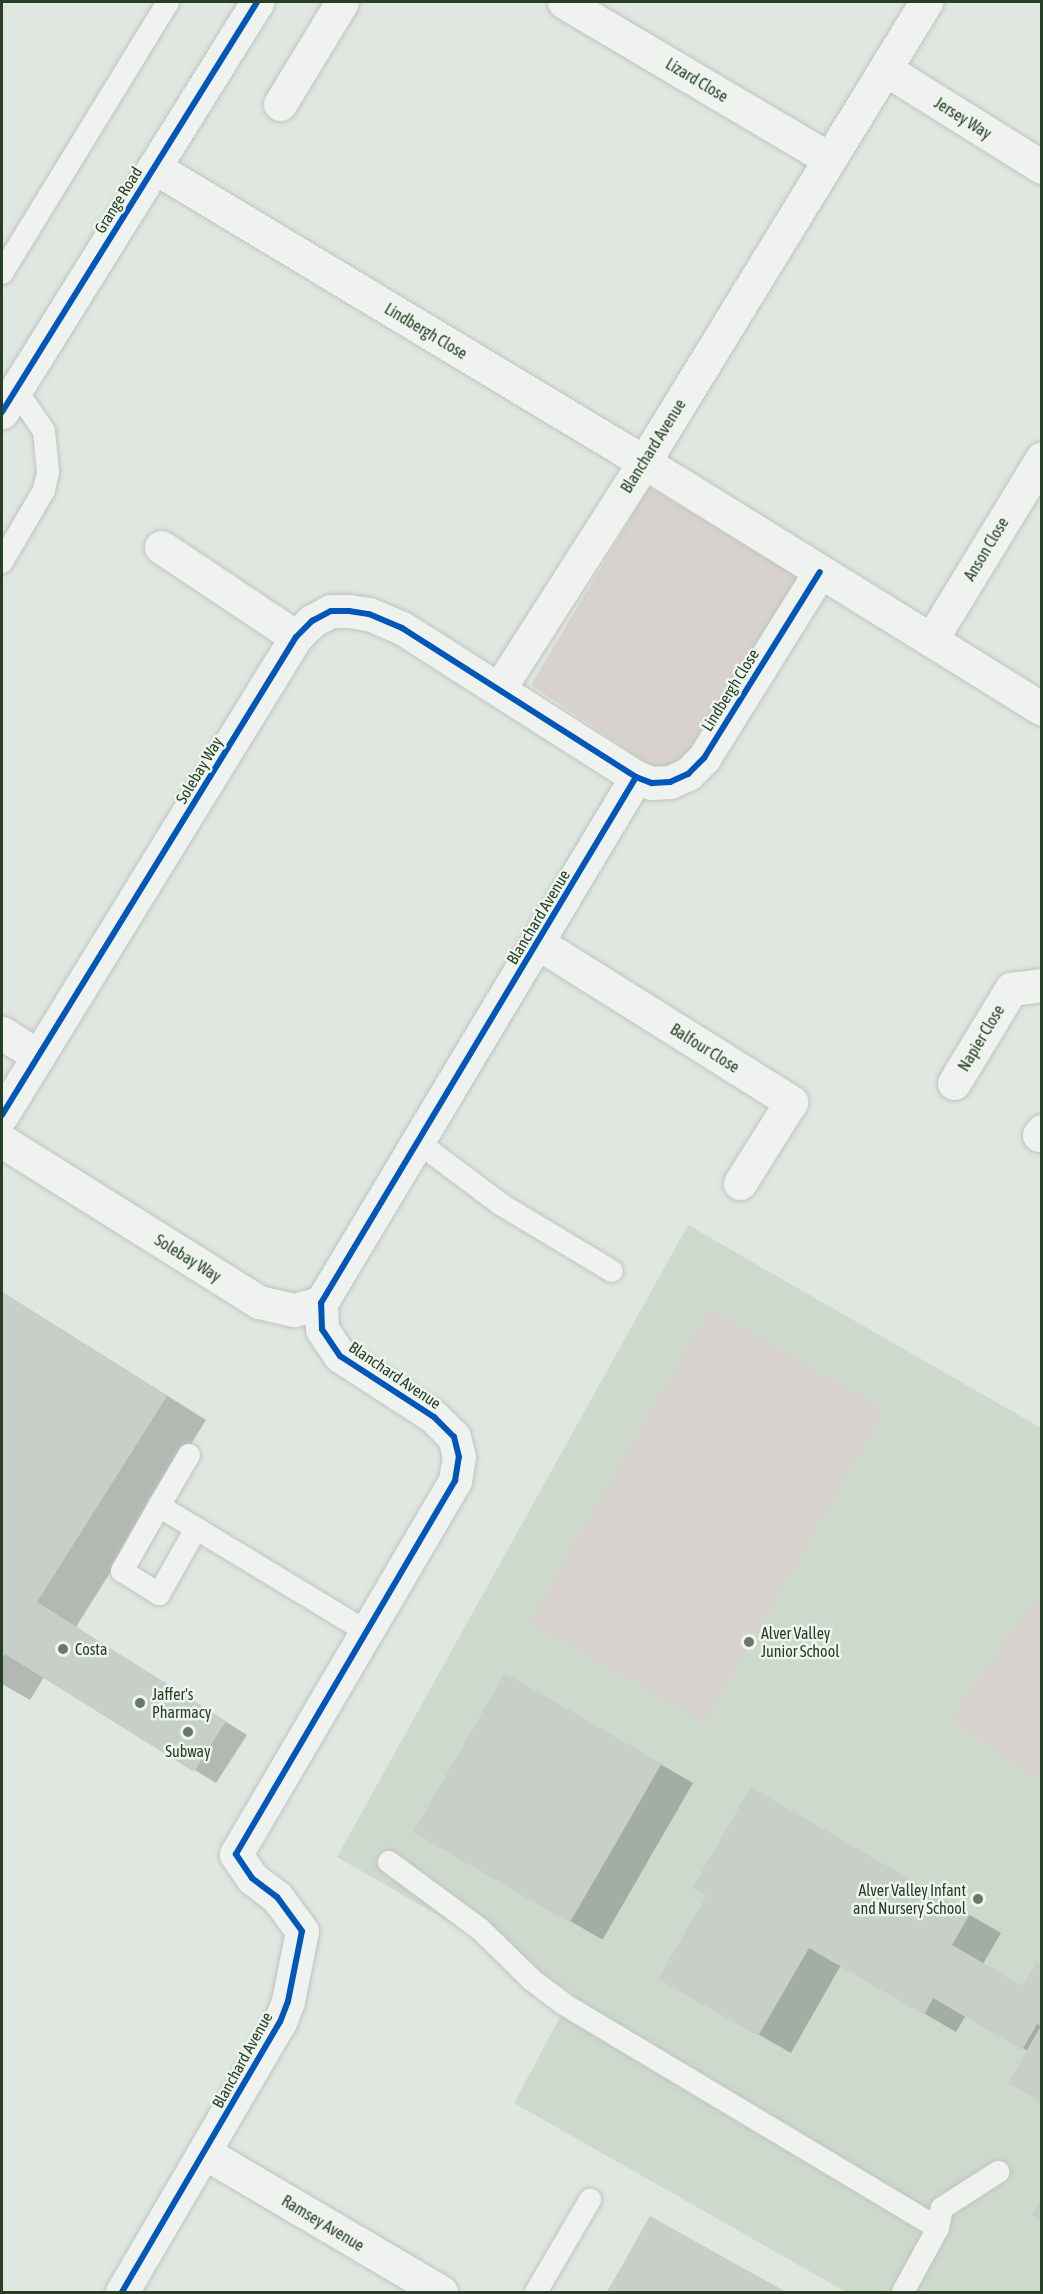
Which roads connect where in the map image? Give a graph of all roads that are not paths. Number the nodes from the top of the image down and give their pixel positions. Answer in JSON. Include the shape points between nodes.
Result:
{"nodes":[{"id":1,"x":168,"y":2,"type":"edge"},
{"id":2,"x":257,"y":2,"type":"edge"},
{"id":3,"x":342,"y":2,"type":"edge"},
{"id":4,"x":564,"y":2,"type":"edge"},
{"id":5,"x":926,"y":2,"type":"edge"},
{"id":6,"x":885,"y":69,"type":"junction"},
{"id":7,"x":280,"y":104,"type":"dead end"},
{"id":8,"x":830,"y":159,"type":"junction"},
{"id":9,"x":154,"y":167,"type":"junction"},
{"id":10,"x":1041,"y":167,"type":"edge"},
{"id":11,"x":2,"y":273,"type":"edge"},
{"id":12,"x":8,"y":400,"type":"edge"},
{"id":13,"x":1041,"y":458,"type":"edge"},
{"id":14,"x":644,"y":462,"type":"junction"},
{"id":15,"x":161,"y":547,"type":"dead end"},
{"id":16,"x":2,"y":562,"type":"edge"},
{"id":17,"x":820,"y":572,"type":"junction"},
{"id":18,"x":296,"y":637,"type":"junction"},
{"id":19,"x":931,"y":640,"type":"junction"},
{"id":20,"x":499,"y":689,"type":"junction"},
{"id":21,"x":1041,"y":709,"type":"edge"},
{"id":22,"x":636,"y":777,"type":"junction"},
{"id":23,"x":538,"y":943,"type":"junction"},
{"id":24,"x":1041,"y":985,"type":"edge"},
{"id":25,"x":2,"y":1033,"type":"edge"},
{"id":26,"x":38,"y":1056,"type":"junction"},
{"id":27,"x":954,"y":1083,"type":"dead end"},
{"id":28,"x":2,"y":1114,"type":"edge"},
{"id":29,"x":2,"y":1141,"type":"edge"},
{"id":30,"x":419,"y":1143,"type":"junction"},
{"id":31,"x":740,"y":1183,"type":"dead end"},
{"id":32,"x":612,"y":1270,"type":"dead end"},
{"id":33,"x":321,"y":1304,"type":"junction"},
{"id":34,"x":189,"y":1455,"type":"dead end"},
{"id":35,"x":159,"y":1506,"type":"junction"},
{"id":36,"x":196,"y":1529,"type":"junction"},
{"id":37,"x":368,"y":1632,"type":"junction"},
{"id":38,"x":389,"y":1862,"type":"dead end"},
{"id":39,"x":205,"y":2153,"type":"junction"},
{"id":40,"x":998,"y":2172,"type":"dead end"},
{"id":41,"x":590,"y":2200,"type":"dead end"},
{"id":42,"x":938,"y":2228,"type":"junction"},
{"id":43,"x":122,"y":2292,"type":"edge"},
{"id":44,"x":441,"y":2292,"type":"edge"},
{"id":45,"x":536,"y":2292,"type":"edge"},
{"id":46,"x":903,"y":2292,"type":"edge"}],
"edges":[{"from":1,"to":11,"type":"lane"},
{"from":2,"to":9,"type":"street","name":"Grange Road"},
{"from":3,"to":7,"type":"street"},
{"from":4,"to":8,"type":"street","name":"Lizard Close"},
{"from":5,"to":6,"type":"street","name":"Blanchard Avenue"},
{"from":6,"to":8,"type":"street","name":"Blanchard Avenue"},
{"from":6,"to":10,"type":"street","name":"Jersey Way"},
{"from":8,"to":14,"type":"street","name":"Blanchard Avenue"},
{"from":9,"to":12,"type":"street","name":"Grange Road"},
{"from":9,"to":14,"type":"street","name":"Lindbergh Close"},
{"from":12,"to":16,"type":"lane","via":[[44,431],[48,472],[44,490]]},
{"from":13,"to":19,"type":"street","name":"Anson Close"},
{"from":14,"to":17,"type":"street","name":"Lindbergh Close"},
{"from":14,"to":20,"type":"street","name":"Blanchard Avenue"},
{"from":15,"to":18,"type":"street"},
{"from":17,"to":19,"type":"street","name":"Lindbergh Close"},
{"from":17,"to":22,"type":"street","name":"Lindbergh Close","via":[[704,758],[688,774],[670,782],[652,783]]},
{"from":18,"to":20,"type":"street","name":"Solebay Way","via":[[312,621],[331,611],[369,614],[402,628]]},
{"from":18,"to":26,"type":"street","name":"Solebay Way"},
{"from":19,"to":21,"type":"street","name":"Lindbergh Close"},
{"from":20,"to":22,"type":"street"},
{"from":22,"to":23,"type":"street","name":"Blanchard Avenue"},
{"from":23,"to":30,"type":"street","name":"Blanchard Avenue"},
{"from":23,"to":31,"type":"street","name":"Balfour Close","via":[[791,1102]]},
{"from":24,"to":27,"type":"street","name":"Napier Close","via":[[1011,989]]},
{"from":25,"to":26,"type":"street"},
{"from":26,"to":28,"type":"street","name":"Solebay Way"},
{"from":29,"to":33,"type":"street","name":"Solebay Way","via":[[259,1302],[294,1310]]},
{"from":30,"to":32,"type":"lane","via":[[502,1205]]},
{"from":30,"to":33,"type":"street","name":"Blanchard Avenue"},
{"from":33,"to":37,"type":"street","name":"Blanchard Avenue","via":[[322,1329],[340,1356],[434,1417],[454,1437],[459,1457],[447,1499]]},
{"from":34,"to":35,"type":"lane"},
{"from":35,"to":36,"type":"lane"},
{"from":35,"to":36,"type":"lane","via":[[122,1571],[159,1594]]},
{"from":36,"to":37,"type":"lane"},
{"from":37,"to":39,"type":"street","name":"Blanchard Avenue","via":[[236,1854],[252,1878],[277,1897],[302,1931],[280,2022]]},
{"from":38,"to":42,"type":"lane","via":[[480,1929],[532,1980],[562,2003]]},
{"from":39,"to":43,"type":"street","name":"Blanchard Avenue"},
{"from":39,"to":44,"type":"street","name":"Ramsey Avenue"},
{"from":40,"to":42,"type":"lane","via":[[942,2208]]},
{"from":41,"to":45,"type":"lane"},
{"from":42,"to":46,"type":"lane"}]}
